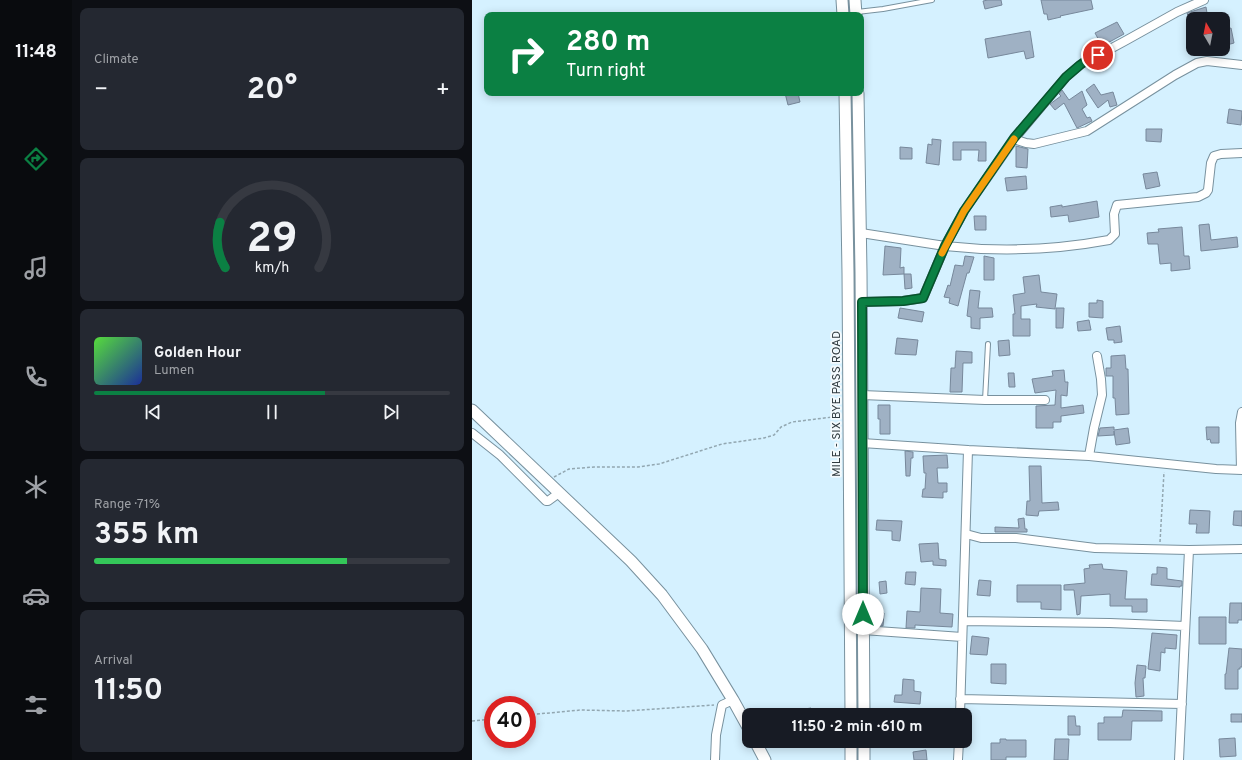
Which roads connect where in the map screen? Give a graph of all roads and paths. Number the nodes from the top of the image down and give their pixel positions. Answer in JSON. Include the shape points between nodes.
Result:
{"nodes":[{"id":1,"x":842,"y":0,"type":"edge"},
{"id":2,"x":855,"y":0,"type":"edge"},
{"id":3,"x":932,"y":0,"type":"edge"},
{"id":4,"x":1204,"y":0,"type":"edge"},
{"id":5,"x":843,"y":12,"type":"edge"},
{"id":6,"x":856,"y":12,"type":"edge"},
{"id":7,"x":864,"y":13,"type":"edge"},
{"id":8,"x":1242,"y":65,"type":"edge"},
{"id":9,"x":846,"y":96,"type":"edge"},
{"id":10,"x":858,"y":96,"type":"edge"},
{"id":11,"x":1014,"y":138,"type":"junction"},
{"id":12,"x":1242,"y":153,"type":"edge"},
{"id":13,"x":861,"y":233,"type":"junction"},
{"id":14,"x":945,"y":246,"type":"junction"},
{"id":15,"x":861,"y":272,"type":"junction"},
{"id":16,"x":848,"y":273,"type":"junction"},
{"id":17,"x":862,"y":302,"type":"junction"},
{"id":18,"x":988,"y":344,"type":"dead end"},
{"id":19,"x":1097,"y":356,"type":"dead end"},
{"id":20,"x":862,"y":395,"type":"junction"},
{"id":21,"x":985,"y":400,"type":"junction"},
{"id":22,"x":1045,"y":400,"type":"dead end"},
{"id":23,"x":472,"y":410,"type":"edge"},
{"id":24,"x":1242,"y":412,"type":"edge"},
{"id":25,"x":849,"y":415,"type":"junction"},
{"id":26,"x":472,"y":433,"type":"edge"},
{"id":27,"x":862,"y":443,"type":"junction"},
{"id":28,"x":968,"y":450,"type":"junction"},
{"id":29,"x":1090,"y":456,"type":"junction"},
{"id":30,"x":1164,"y":464,"type":"junction"},
{"id":31,"x":1241,"y":470,"type":"edge"},
{"id":32,"x":550,"y":483,"type":"junction"},
{"id":33,"x":559,"y":493,"type":"junction"},
{"id":34,"x":966,"y":534,"type":"junction"},
{"id":35,"x":1160,"y":549,"type":"junction"},
{"id":36,"x":1242,"y":549,"type":"edge"},
{"id":37,"x":1189,"y":550,"type":"junction"},
{"id":38,"x":963,"y":621,"type":"junction"},
{"id":39,"x":1185,"y":626,"type":"junction"},
{"id":40,"x":863,"y":630,"type":"junction"},
{"id":41,"x":962,"y":637,"type":"junction"},
{"id":42,"x":960,"y":699,"type":"junction"},
{"id":43,"x":733,"y":700,"type":"junction"},
{"id":44,"x":1182,"y":704,"type":"junction"},
{"id":45,"x":722,"y":705,"type":"junction"},
{"id":46,"x":850,"y":708,"type":"edge"},
{"id":47,"x":864,"y":708,"type":"edge"},
{"id":48,"x":960,"y":708,"type":"edge"},
{"id":49,"x":536,"y":714,"type":"edge"},
{"id":50,"x":742,"y":717,"type":"edge"},
{"id":51,"x":484,"y":720,"type":"edge"},
{"id":52,"x":472,"y":721,"type":"edge"},
{"id":53,"x":759,"y":748,"type":"edge"},
{"id":54,"x":851,"y":748,"type":"edge"},
{"id":55,"x":864,"y":748,"type":"edge"},
{"id":56,"x":959,"y":748,"type":"edge"},
{"id":57,"x":715,"y":760,"type":"edge"},
{"id":58,"x":765,"y":760,"type":"edge"},
{"id":59,"x":851,"y":760,"type":"edge"},
{"id":60,"x":864,"y":760,"type":"edge"},
{"id":61,"x":958,"y":760,"type":"edge"},
{"id":62,"x":1179,"y":760,"type":"edge"}],
"edges":[{"from":1,"to":5,"type":"street"},
{"from":2,"to":6,"type":"street"},
{"from":3,"to":7,"type":"lane"},
{"from":4,"to":11,"type":"street","via":[[1080,65],[1066,77]]},
{"from":8,"to":11,"type":"street","via":[[1207,61],[1197,63],[1087,131],[1034,144]]},
{"from":9,"to":16,"type":"street","name":"MILE - SIX BYE PASS ROAD"},
{"from":10,"to":13,"type":"street"},
{"from":11,"to":14,"type":"street","via":[[964,211]]},
{"from":12,"to":14,"type":"street","via":[[1214,156],[1206,193],[1117,204],[1114,214],[1115,234],[1109,240],[1047,248],[980,250]]},
{"from":13,"to":14,"type":"street"},
{"from":13,"to":15,"type":"street"},
{"from":14,"to":17,"type":"street","via":[[923,298]]},
{"from":15,"to":16,"type":"street"},
{"from":15,"to":17,"type":"street"},
{"from":16,"to":25,"type":"street","name":"MILE - SIX BYE PASS ROAD"},
{"from":17,"to":20,"type":"street"},
{"from":18,"to":21,"type":"lane"},
{"from":19,"to":29,"type":"street","via":[[1102,395]]},
{"from":20,"to":21,"type":"street"},
{"from":20,"to":27,"type":"street"},
{"from":21,"to":22,"type":"street"},
{"from":23,"to":32,"type":"street"},
{"from":24,"to":31,"type":"street"},
{"from":25,"to":32,"type":"path","via":[[792,422],[780,427],[774,435],[722,444],[659,464],[568,469],[555,476]]},
{"from":25,"to":46,"type":"street","name":"MILE - SIX BYE PASS ROAD"},
{"from":26,"to":33,"type":"street","via":[[500,454],[546,501]]},
{"from":27,"to":28,"type":"street"},
{"from":27,"to":40,"type":"street"},
{"from":28,"to":29,"type":"street"},
{"from":28,"to":34,"type":"street"},
{"from":29,"to":30,"type":"street"},
{"from":30,"to":31,"type":"street"},
{"from":30,"to":35,"type":"path"},
{"from":32,"to":33,"type":"street"},
{"from":33,"to":43,"type":"street","via":[[662,595],[702,649]]},
{"from":34,"to":35,"type":"street","via":[[981,538],[1016,538],[1095,548]]},
{"from":34,"to":38,"type":"street"},
{"from":35,"to":37,"type":"street"},
{"from":36,"to":37,"type":"street"},
{"from":37,"to":39,"type":"street"},
{"from":38,"to":39,"type":"street"},
{"from":38,"to":41,"type":"street"},
{"from":39,"to":44,"type":"street"},
{"from":40,"to":41,"type":"street"},
{"from":40,"to":47,"type":"street"},
{"from":41,"to":42,"type":"street"},
{"from":42,"to":44,"type":"street"},
{"from":42,"to":48,"type":"street"},
{"from":43,"to":45,"type":"street"},
{"from":43,"to":50,"type":"street"},
{"from":44,"to":62,"type":"street"},
{"from":45,"to":49,"type":"path"},
{"from":45,"to":57,"type":"street","via":[[716,735]]},
{"from":51,"to":52,"type":"path"},
{"from":53,"to":58,"type":"street"},
{"from":54,"to":59,"type":"street"},
{"from":55,"to":60,"type":"street"},
{"from":56,"to":61,"type":"street"}]}
